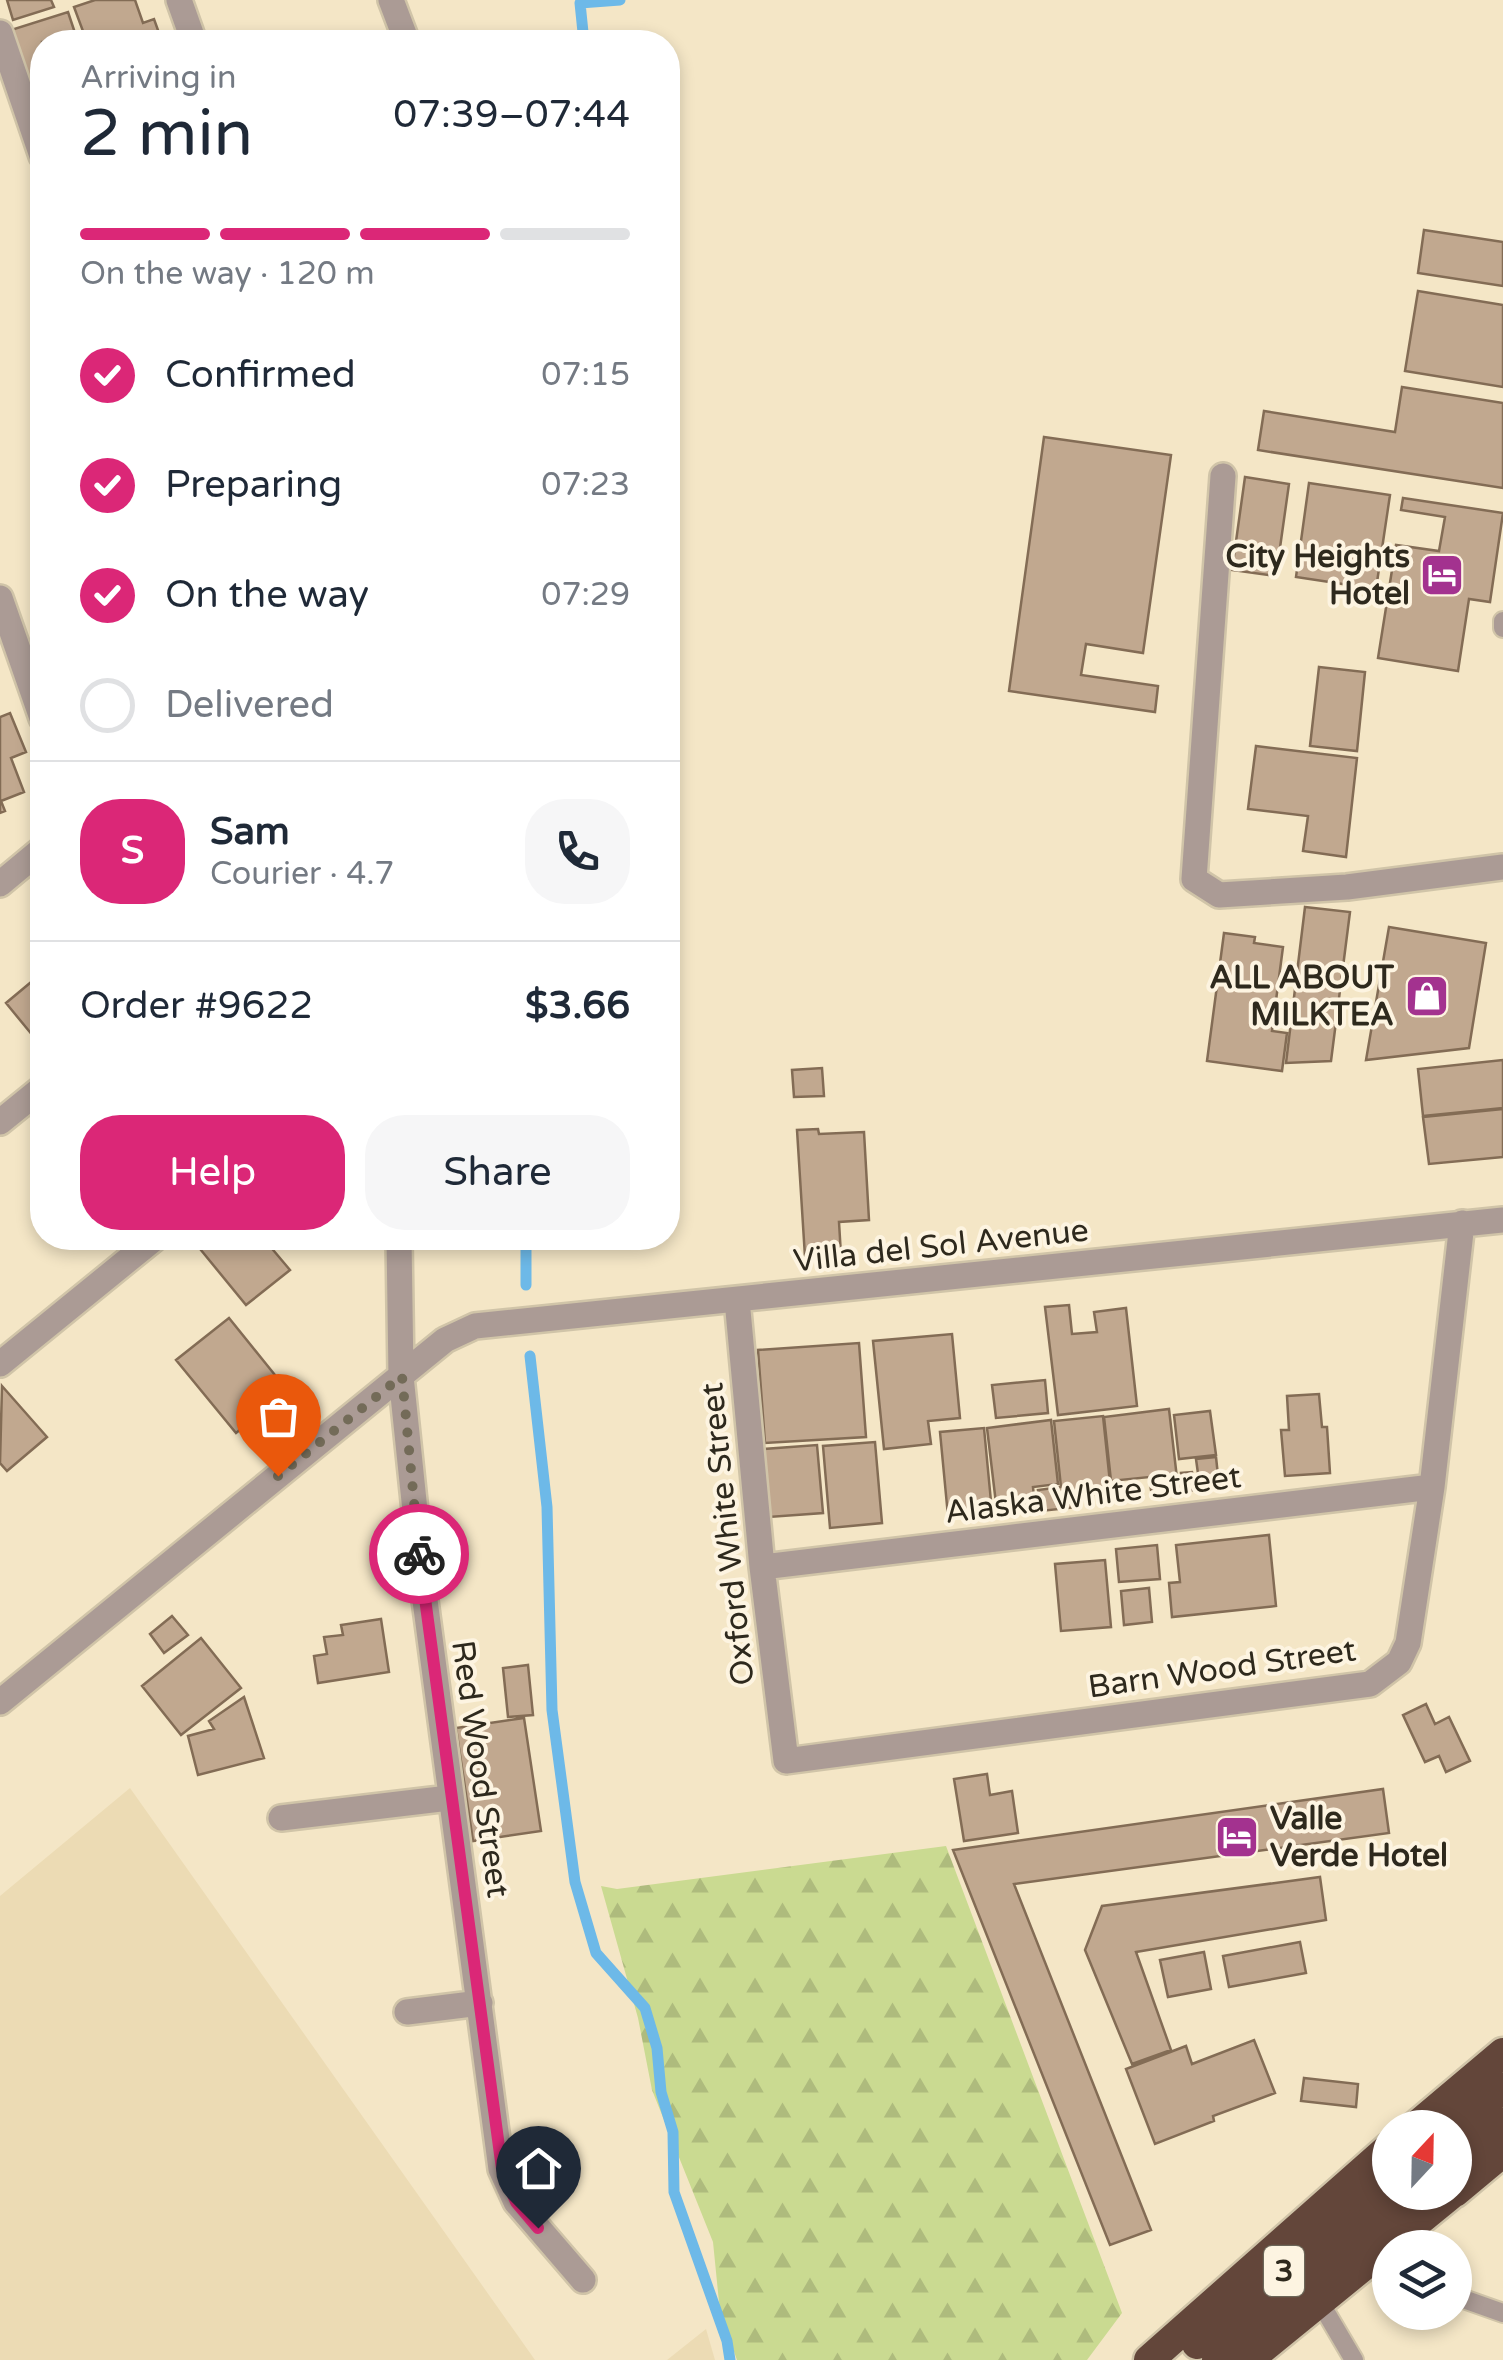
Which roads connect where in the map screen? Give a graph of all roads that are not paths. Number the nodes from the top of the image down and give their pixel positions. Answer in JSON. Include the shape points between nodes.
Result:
{"nodes":[{"id":1,"x":178,"y":0,"type":"edge"},
{"id":2,"x":391,"y":0,"type":"edge"},
{"id":3,"x":189,"y":30,"type":"edge"},
{"id":4,"x":402,"y":30,"type":"edge"},
{"id":5,"x":0,"y":33,"type":"edge"},
{"id":6,"x":30,"y":121,"type":"edge"},
{"id":7,"x":1223,"y":476,"type":"dead end"},
{"id":8,"x":0,"y":598,"type":"edge"},
{"id":9,"x":30,"y":684,"type":"edge"},
{"id":10,"x":30,"y":859,"type":"edge"},
{"id":11,"x":1503,"y":868,"type":"edge"},
{"id":12,"x":0,"y":884,"type":"edge"},
{"id":13,"x":30,"y":1098,"type":"edge"},
{"id":14,"x":0,"y":1122,"type":"edge"},
{"id":15,"x":1503,"y":1220,"type":"edge"},
{"id":16,"x":1462,"y":1223,"type":"junction"},
{"id":17,"x":141,"y":1250,"type":"edge"},
{"id":18,"x":399,"y":1250,"type":"edge"},
{"id":19,"x":737,"y":1300,"type":"junction"},
{"id":20,"x":0,"y":1364,"type":"edge"},
{"id":21,"x":402,"y":1376,"type":"junction"},
{"id":22,"x":1432,"y":1488,"type":"junction"},
{"id":23,"x":762,"y":1567,"type":"junction"},
{"id":24,"x":0,"y":1702,"type":"edge"},
{"id":25,"x":786,"y":1760,"type":"joint"},
{"id":26,"x":450,"y":1798,"type":"junction"},
{"id":27,"x":281,"y":1818,"type":"dead end"},
{"id":28,"x":480,"y":2003,"type":"junction"},
{"id":29,"x":407,"y":2012,"type":"dead end"},
{"id":30,"x":1503,"y":2053,"type":"edge"},
{"id":31,"x":1503,"y":2088,"type":"edge"},
{"id":32,"x":1435,"y":2110,"type":"edge"},
{"id":33,"x":1472,"y":2114,"type":"edge"},
{"id":34,"x":1503,"y":2124,"type":"edge"},
{"id":35,"x":1472,"y":2149,"type":"edge"},
{"id":36,"x":1503,"y":2152,"type":"edge"},
{"id":37,"x":1372,"y":2164,"type":"edge"},
{"id":38,"x":1472,"y":2177,"type":"edge"},
{"id":39,"x":1372,"y":2197,"type":"edge"},
{"id":40,"x":1398,"y":2210,"type":"edge"},
{"id":41,"x":1436,"y":2210,"type":"edge"},
{"id":42,"x":1417,"y":2230,"type":"edge"},
{"id":43,"x":1372,"y":2266,"type":"edge"},
{"id":44,"x":583,"y":2280,"type":"dead end"},
{"id":45,"x":1472,"y":2302,"type":"edge"},
{"id":46,"x":1320,"y":2304,"type":"junction"},
{"id":47,"x":1503,"y":2313,"type":"edge"},
{"id":48,"x":1149,"y":2360,"type":"edge"},
{"id":49,"x":1178,"y":2360,"type":"edge"},
{"id":50,"x":1217,"y":2360,"type":"edge"},
{"id":51,"x":1248,"y":2360,"type":"edge"},
{"id":52,"x":1354,"y":2360,"type":"edge"}],
"edges":[{"from":1,"to":3,"type":"street"},
{"from":2,"to":4,"type":"street"},
{"from":5,"to":6,"type":"street"},
{"from":7,"to":11,"type":"street","via":[[1194,879],[1220,895]]},
{"from":8,"to":9,"type":"street"},
{"from":10,"to":12,"type":"street"},
{"from":13,"to":14,"type":"street"},
{"from":15,"to":16,"type":"street","name":"Villa del Sol Avenue"},
{"from":16,"to":19,"type":"street","name":"Villa del Sol Avenue"},
{"from":16,"to":22,"type":"street","name":"Barn Wood Street"},
{"from":17,"to":20,"type":"street"},
{"from":18,"to":21,"type":"street","name":"Red Wood Street"},
{"from":19,"to":21,"type":"street","name":"Villa del Sol Avenue","via":[[475,1326],[445,1340]]},
{"from":19,"to":23,"type":"street","name":"Oxford White Street"},
{"from":21,"to":24,"type":"street","name":"Villa del Sol Avenue"},
{"from":21,"to":26,"type":"street","name":"Red Wood Street"},
{"from":22,"to":23,"type":"street","name":"Alaska White Street"},
{"from":22,"to":25,"type":"street","name":"Barn Wood Street","via":[[1408,1643],[1399,1662],[1370,1684]]},
{"from":23,"to":25,"type":"street","name":"Oxford White Street"},
{"from":26,"to":27,"type":"street"},
{"from":26,"to":28,"type":"street","name":"Red Wood Street"},
{"from":28,"to":29,"type":"street"},
{"from":28,"to":44,"type":"street","name":"Red Wood Street","via":[[502,2169],[516,2202]]},
{"from":30,"to":32,"type":"highway"},
{"from":31,"to":33,"type":"highway"},
{"from":34,"to":35,"type":"highway"},
{"from":36,"to":38,"type":"highway","number":"3"},
{"from":37,"to":48,"type":"highway","number":"3"},
{"from":39,"to":49,"type":"highway","number":"3"},
{"from":40,"to":50,"type":"highway","number":"3"},
{"from":41,"to":42,"type":"highway","number":"3"},
{"from":43,"to":46,"type":"highway","number":"3"},
{"from":45,"to":47,"type":"lane"},
{"from":46,"to":51,"type":"highway","number":"3"},
{"from":46,"to":52,"type":"lane"}]}
